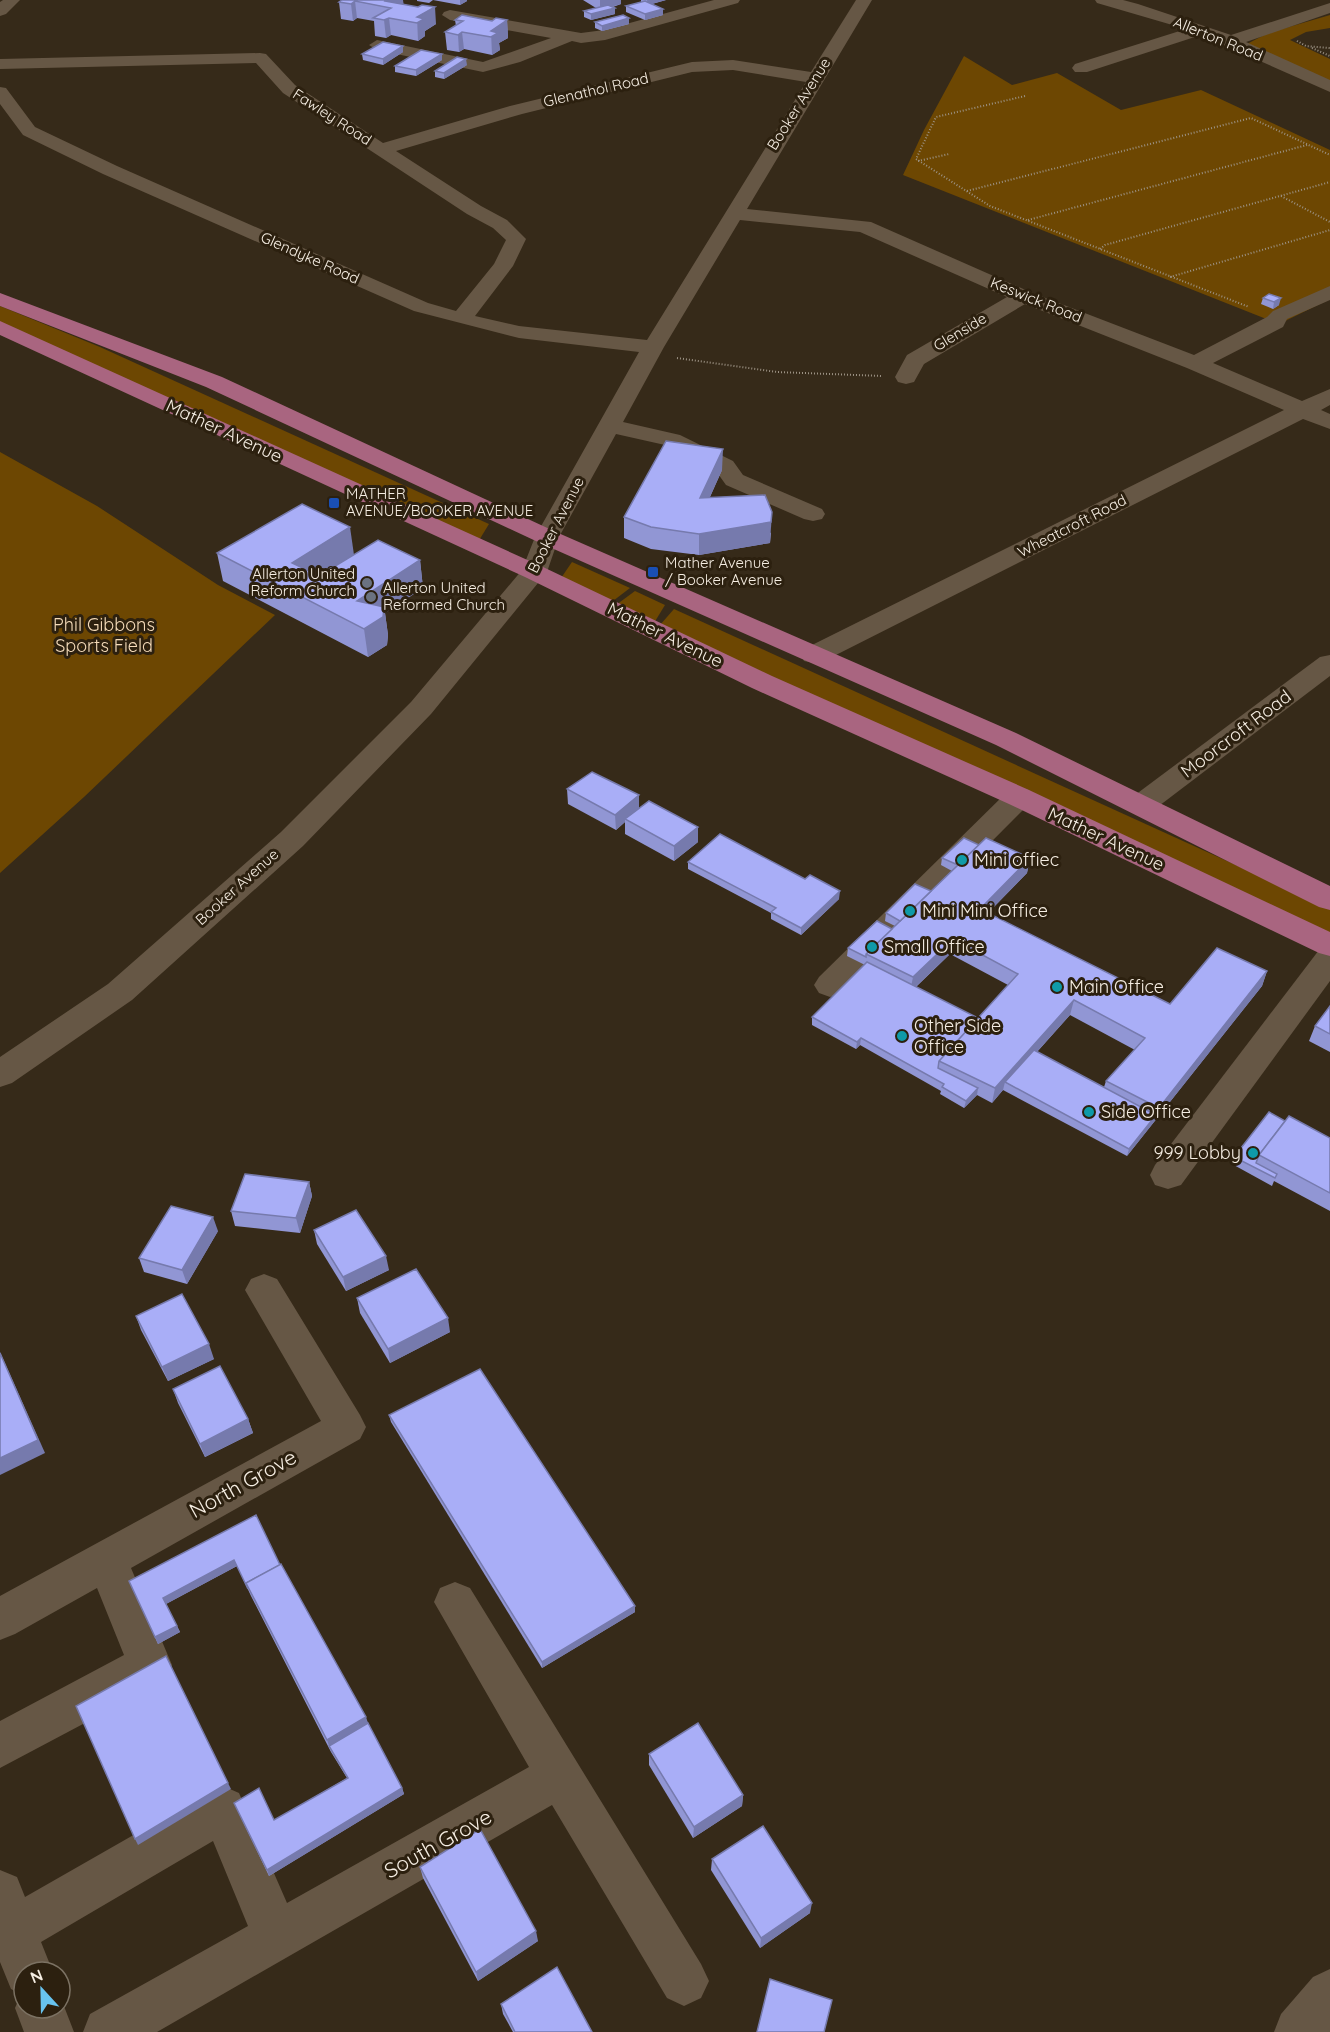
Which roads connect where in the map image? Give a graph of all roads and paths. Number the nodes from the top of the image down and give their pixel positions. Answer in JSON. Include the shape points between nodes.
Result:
{"nodes":[{"id":1,"x":12,"y":0,"type":"edge"},
{"id":2,"x":732,"y":0,"type":"edge"},
{"id":3,"x":864,"y":0,"type":"edge"},
{"id":4,"x":1103,"y":0,"type":"edge"},
{"id":5,"x":1132,"y":3,"type":"edge"},
{"id":6,"x":1330,"y":8,"type":"edge"},
{"id":7,"x":0,"y":11,"type":"edge"},
{"id":8,"x":450,"y":15,"type":"dead end"},
{"id":9,"x":1200,"y":30,"type":"junction"},
{"id":10,"x":568,"y":37,"type":"junction"},
{"id":11,"x":1300,"y":37,"type":"dead end"},
{"id":12,"x":1228,"y":42,"type":"junction"},
{"id":13,"x":377,"y":45,"type":"edge"},
{"id":14,"x":1306,"y":46,"type":"junction"},
{"id":15,"x":1330,"y":48,"type":"edge"},
{"id":16,"x":1330,"y":56,"type":"edge"},
{"id":17,"x":0,"y":64,"type":"edge"},
{"id":18,"x":1081,"y":68,"type":"dead end"},
{"id":19,"x":815,"y":78,"type":"junction"},
{"id":20,"x":1330,"y":87,"type":"edge"},
{"id":21,"x":0,"y":94,"type":"edge"},
{"id":22,"x":1025,"y":96,"type":"dead end"},
{"id":23,"x":1308,"y":145,"type":"junction"},
{"id":24,"x":381,"y":149,"type":"junction"},
{"id":25,"x":949,"y":154,"type":"dead end"},
{"id":26,"x":1330,"y":155,"type":"edge"},
{"id":27,"x":918,"y":161,"type":"junction"},
{"id":28,"x":1330,"y":182,"type":"edge"},
{"id":29,"x":966,"y":191,"type":"junction"},
{"id":30,"x":1280,"y":196,"type":"junction"},
{"id":31,"x":733,"y":213,"type":"junction"},
{"id":32,"x":1027,"y":221,"type":"junction"},
{"id":33,"x":1330,"y":222,"type":"edge"},
{"id":34,"x":1330,"y":230,"type":"edge"},
{"id":35,"x":1100,"y":249,"type":"junction"},
{"id":36,"x":1170,"y":277,"type":"junction"},
{"id":37,"x":1330,"y":292,"type":"edge"},
{"id":38,"x":1023,"y":296,"type":"junction"},
{"id":39,"x":0,"y":299,"type":"edge"},
{"id":40,"x":1277,"y":318,"type":"junction"},
{"id":41,"x":461,"y":319,"type":"junction"},
{"id":42,"x":0,"y":327,"type":"edge"},
{"id":43,"x":651,"y":351,"type":"junction"},
{"id":44,"x":1195,"y":363,"type":"junction"},
{"id":45,"x":906,"y":377,"type":"joint"},
{"id":46,"x":1330,"y":396,"type":"edge"},
{"id":47,"x":1301,"y":411,"type":"junction"},
{"id":48,"x":1330,"y":422,"type":"edge"},
{"id":49,"x":609,"y":426,"type":"junction"},
{"id":50,"x":813,"y":514,"type":"dead end"},
{"id":51,"x":547,"y":537,"type":"junction"},
{"id":52,"x":534,"y":572,"type":"junction"},
{"id":53,"x":814,"y":655,"type":"junction"},
{"id":54,"x":1330,"y":663,"type":"edge"},
{"id":55,"x":1019,"y":797,"type":"junction"},
{"id":56,"x":1141,"y":806,"type":"junction"},
{"id":57,"x":1330,"y":898,"type":"edge"},
{"id":58,"x":1330,"y":945,"type":"edge"},
{"id":59,"x":1330,"y":958,"type":"edge"},
{"id":60,"x":830,"y":985,"type":"dead end"},
{"id":61,"x":0,"y":1074,"type":"edge"},
{"id":62,"x":1168,"y":1175,"type":"dead end"},
{"id":63,"x":264,"y":1290,"type":"dead end"},
{"id":64,"x":106,"y":1560,"type":"junction"},
{"id":65,"x":455,"y":1602,"type":"dead end"},
{"id":66,"x":0,"y":1619,"type":"edge"},
{"id":67,"x":0,"y":1745,"type":"edge"},
{"id":68,"x":560,"y":1775,"type":"junction"},
{"id":69,"x":14,"y":1932,"type":"edge"},
{"id":70,"x":276,"y":1935,"type":"junction"},
{"id":71,"x":684,"y":1981,"type":"dead end"},
{"id":72,"x":1330,"y":1994,"type":"edge"},
{"id":73,"x":108,"y":2032,"type":"edge"},
{"id":74,"x":1299,"y":2032,"type":"edge"}],
"edges":[{"from":1,"to":7,"type":"street"},
{"from":2,"to":10,"type":"street","via":[[605,35]]},
{"from":3,"to":19,"type":"street","name":"Booker Avenue"},
{"from":4,"to":5,"type":"street","name":"Allerton Road"},
{"from":5,"to":9,"type":"street","name":"Allerton Road"},
{"from":6,"to":12,"type":"street"},
{"from":8,"to":10,"type":"street"},
{"from":9,"to":12,"type":"street","name":"Allerton Road"},
{"from":9,"to":18,"type":"street"},
{"from":10,"to":13,"type":"street","via":[[483,67]]},
{"from":11,"to":14,"type":"path","via":[[1296,41]]},
{"from":12,"to":20,"type":"street","name":"Allerton Road"},
{"from":14,"to":15,"type":"path"},
{"from":14,"to":16,"type":"path"},
{"from":17,"to":24,"type":"street","name":"Fawley Road","via":[[260,58],[289,89]]},
{"from":19,"to":24,"type":"street","name":"Glenathol Road","via":[[734,65],[692,67],[516,110]]},
{"from":19,"to":31,"type":"street","name":"Booker Avenue"},
{"from":21,"to":41,"type":"street","name":"Glendyke Road","via":[[29,131],[421,307]]},
{"from":22,"to":27,"type":"path","via":[[936,117]]},
{"from":23,"to":26,"type":"path"},
{"from":23,"to":29,"type":"path","via":[[1251,118]]},
{"from":23,"to":32,"type":"path"},
{"from":24,"to":41,"type":"street","name":"Fawley Road","via":[[516,238],[503,266]]},
{"from":25,"to":27,"type":"path"},
{"from":27,"to":29,"type":"path"},
{"from":28,"to":30,"type":"path"},
{"from":29,"to":32,"type":"path"},
{"from":30,"to":33,"type":"path"},
{"from":30,"to":35,"type":"path"},
{"from":31,"to":38,"type":"street","name":"Keswick Road","via":[[864,226]]},
{"from":31,"to":43,"type":"street","name":"Booker Avenue"},
{"from":32,"to":35,"type":"path"},
{"from":34,"to":36,"type":"path"},
{"from":35,"to":36,"type":"path"},
{"from":36,"to":40,"type":"path"},
{"from":37,"to":40,"type":"street"},
{"from":38,"to":44,"type":"street","name":"Keswick Road"},
{"from":38,"to":45,"type":"street","name":"Glenside","via":[[915,360]]},
{"from":39,"to":51,"type":"main road","name":"Mather Avenue","via":[[214,382]]},
{"from":40,"to":44,"type":"street"},
{"from":41,"to":43,"type":"street","name":"Glendyke Road","via":[[519,332]]},
{"from":42,"to":52,"type":"main road","name":"Mather Avenue"},
{"from":43,"to":45,"type":"path","via":[[777,372]]},
{"from":43,"to":49,"type":"street","name":"Booker Avenue"},
{"from":44,"to":47,"type":"street","name":"Keswick Road"},
{"from":46,"to":47,"type":"street","name":"Wheatcroft Road"},
{"from":47,"to":48,"type":"street","name":"Keswick Road"},
{"from":47,"to":53,"type":"street","name":"Wheatcroft Road"},
{"from":49,"to":50,"type":"street","via":[[672,440],[725,466],[734,480]]},
{"from":49,"to":51,"type":"street","name":"Booker Avenue"},
{"from":51,"to":52,"type":"street","name":"Booker Avenue"},
{"from":51,"to":53,"type":"main road","name":"Mather Avenue"},
{"from":52,"to":55,"type":"main road","name":"Mather Avenue","via":[[762,682]]},
{"from":52,"to":61,"type":"street","name":"Booker Avenue","via":[[421,708],[292,838],[120,992]]},
{"from":53,"to":56,"type":"main road","name":"Mather Avenue","via":[[1006,739]]},
{"from":54,"to":56,"type":"street","name":"Moorcroft Road"},
{"from":55,"to":58,"type":"main road","name":"Mather Avenue"},
{"from":55,"to":60,"type":"street"},
{"from":56,"to":57,"type":"main road","name":"Mather Avenue"},
{"from":59,"to":62,"type":"street"},
{"from":63,"to":64,"type":"street","name":"North Grove","via":[[346,1427]]},
{"from":64,"to":66,"type":"street","name":"North Grove"},
{"from":64,"to":67,"type":"street","via":[[150,1665]]},
{"from":65,"to":68,"type":"street"},
{"from":68,"to":70,"type":"street","name":"South Grove"},
{"from":68,"to":71,"type":"street"},
{"from":69,"to":70,"type":"street","via":[[223,1809]]},
{"from":70,"to":73,"type":"street","name":"South Grove"},
{"from":72,"to":74,"type":"street"}]}
